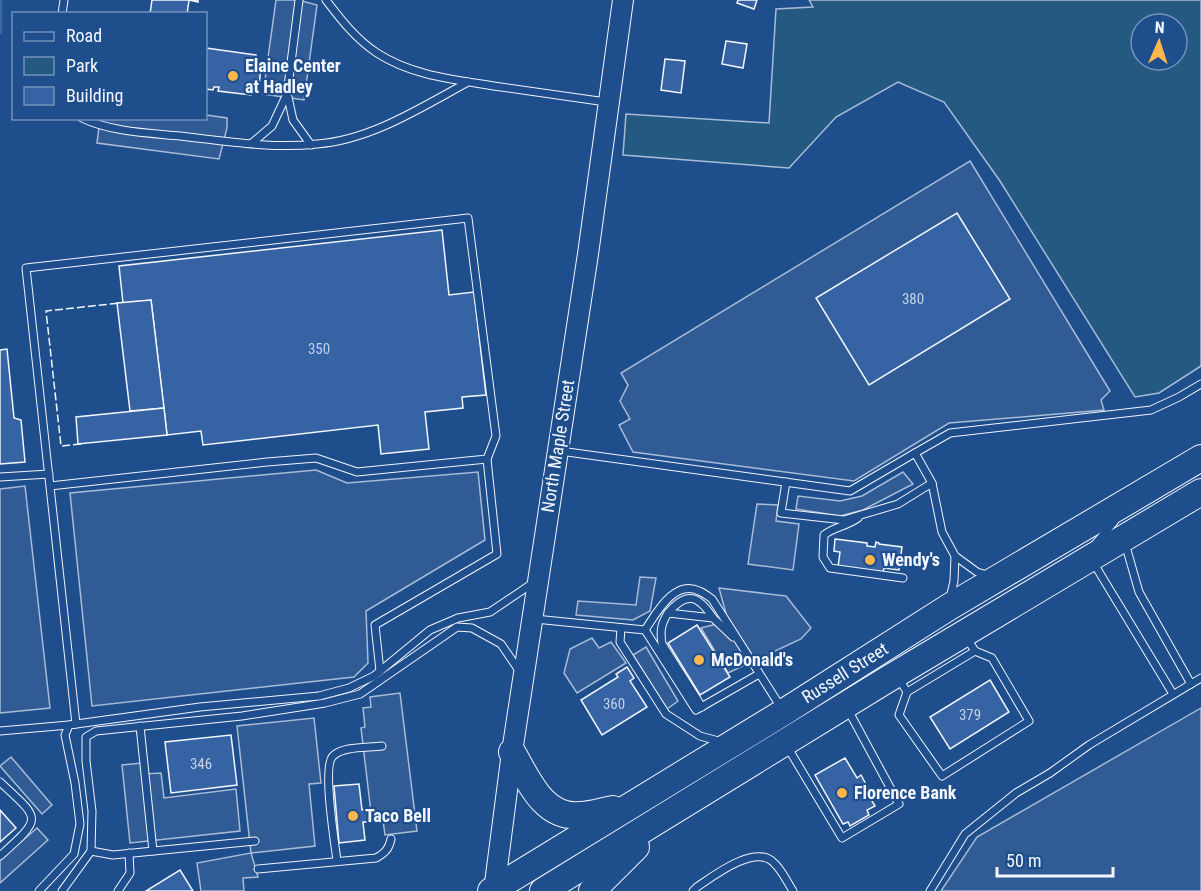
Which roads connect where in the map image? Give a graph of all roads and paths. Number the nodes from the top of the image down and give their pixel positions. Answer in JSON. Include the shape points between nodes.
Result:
{"nodes":[{"id":1,"x":299,"y":0,"type":"edge"},
{"id":2,"x":326,"y":0,"type":"edge"},
{"id":3,"x":622,"y":0,"type":"edge"},
{"id":4,"x":468,"y":82,"type":"junction"},
{"id":5,"x":287,"y":94,"type":"junction"},
{"id":6,"x":609,"y":102,"type":"junction"},
{"id":7,"x":88,"y":120,"type":"edge"},
{"id":8,"x":251,"y":143,"type":"junction"},
{"id":9,"x":312,"y":145,"type":"junction"},
{"id":10,"x":1201,"y":384,"type":"edge"},
{"id":11,"x":557,"y":450,"type":"junction"},
{"id":12,"x":915,"y":453,"type":"junction"},
{"id":13,"x":1201,"y":458,"type":"edge"},
{"id":14,"x":487,"y":459,"type":"junction"},
{"id":15,"x":49,"y":474,"type":"junction"},
{"id":16,"x":0,"y":477,"type":"edge"},
{"id":17,"x":786,"y":482,"type":"junction"},
{"id":18,"x":1158,"y":482,"type":"junction"},
{"id":19,"x":932,"y":483,"type":"junction"},
{"id":20,"x":50,"y":486,"type":"junction"},
{"id":21,"x":1201,"y":492,"type":"edge"},
{"id":22,"x":1129,"y":511,"type":"dead end"},
{"id":23,"x":862,"y":515,"type":"junction"},
{"id":24,"x":1123,"y":528,"type":"junction"},
{"id":25,"x":955,"y":556,"type":"junction"},
{"id":26,"x":1092,"y":559,"type":"junction"},
{"id":27,"x":903,"y":578,"type":"dead end"},
{"id":28,"x":997,"y":578,"type":"junction"},
{"id":29,"x":538,"y":580,"type":"junction"},
{"id":30,"x":949,"y":607,"type":"junction"},
{"id":31,"x":668,"y":613,"type":"junction"},
{"id":32,"x":713,"y":618,"type":"junction"},
{"id":33,"x":532,"y":619,"type":"junction"},
{"id":34,"x":621,"y":628,"type":"junction"},
{"id":35,"x":645,"y":630,"type":"junction"},
{"id":36,"x":969,"y":643,"type":"junction"},
{"id":37,"x":741,"y":645,"type":"junction"},
{"id":38,"x":380,"y":671,"type":"junction"},
{"id":39,"x":759,"y":674,"type":"junction"},
{"id":40,"x":523,"y":677,"type":"junction"},
{"id":41,"x":1201,"y":678,"type":"edge"},
{"id":42,"x":902,"y":683,"type":"junction"},
{"id":43,"x":1191,"y":684,"type":"junction"},
{"id":44,"x":1173,"y":694,"type":"junction"},
{"id":45,"x":702,"y":706,"type":"junction"},
{"id":46,"x":845,"y":706,"type":"junction"},
{"id":47,"x":784,"y":712,"type":"junction"},
{"id":48,"x":73,"y":725,"type":"junction"},
{"id":49,"x":140,"y":726,"type":"junction"},
{"id":50,"x":0,"y":731,"type":"edge"},
{"id":51,"x":785,"y":743,"type":"junction"},
{"id":52,"x":730,"y":745,"type":"junction"},
{"id":53,"x":382,"y":746,"type":"dead end"},
{"id":54,"x":512,"y":752,"type":"junction"},
{"id":55,"x":0,"y":782,"type":"edge"},
{"id":56,"x":634,"y":804,"type":"junction"},
{"id":57,"x":679,"y":809,"type":"junction"},
{"id":58,"x":391,"y":839,"type":"dead end"},
{"id":59,"x":255,"y":842,"type":"dead end"},
{"id":60,"x":91,"y":851,"type":"junction"},
{"id":61,"x":153,"y":851,"type":"junction"},
{"id":62,"x":129,"y":853,"type":"junction"},
{"id":63,"x":0,"y":855,"type":"edge"},
{"id":64,"x":337,"y":861,"type":"junction"},
{"id":65,"x":258,"y":869,"type":"dead end"},
{"id":66,"x":503,"y":887,"type":"edge"},
{"id":67,"x":39,"y":891,"type":"edge"},
{"id":68,"x":62,"y":891,"type":"edge"},
{"id":69,"x":118,"y":891,"type":"edge"},
{"id":70,"x":543,"y":891,"type":"edge"},
{"id":71,"x":592,"y":891,"type":"edge"},
{"id":72,"x":693,"y":891,"type":"edge"},
{"id":73,"x":793,"y":891,"type":"edge"},
{"id":74,"x":930,"y":891,"type":"edge"}],
"edges":[{"from":1,"to":5,"type":"lane"},
{"from":2,"to":4,"type":"lane","via":[[357,38],[384,57],[418,72]]},
{"from":3,"to":6,"type":"main road","name":"North Maple Street"},
{"from":4,"to":6,"type":"lane"},
{"from":4,"to":9,"type":"lane","via":[[371,130]]},
{"from":5,"to":8,"type":"lane","via":[[272,126]]},
{"from":5,"to":9,"type":"lane","via":[[293,120]]},
{"from":6,"to":11,"type":"main road","name":"North Maple Street"},
{"from":7,"to":8,"type":"lane","via":[[105,126]]},
{"from":8,"to":9,"type":"lane"},
{"from":10,"to":12,"type":"lane","via":[[1151,410],[950,433]]},
{"from":11,"to":17,"type":"lane"},
{"from":11,"to":29,"type":"main road","name":"North Maple Street"},
{"from":12,"to":17,"type":"lane","via":[[850,491]]},
{"from":12,"to":19,"type":"lane"},
{"from":13,"to":18,"type":"highway","name":"Russell Street"},
{"from":14,"to":15,"type":"lane","via":[[496,436],[468,218],[26,268]]},
{"from":14,"to":20,"type":"lane","via":[[357,472],[316,458]]},
{"from":14,"to":38,"type":"lane","via":[[496,554],[375,625]]},
{"from":15,"to":16,"type":"lane"},
{"from":15,"to":20,"type":"lane"},
{"from":17,"to":23,"type":"lane","via":[[781,513],[844,520]]},
{"from":18,"to":22,"type":"lane"},
{"from":18,"to":28,"type":"highway","name":"Russell Street"},
{"from":19,"to":23,"type":"lane","via":[[898,504]]},
{"from":19,"to":25,"type":"lane","via":[[942,532]]},
{"from":20,"to":48,"type":"lane"},
{"from":21,"to":24,"type":"highway","name":"Russell Street"},
{"from":23,"to":27,"type":"lane","via":[[824,536],[823,556],[830,568]]},
{"from":24,"to":26,"type":"highway","name":"Russell Street"},
{"from":24,"to":43,"type":"lane","via":[[1139,591]]},
{"from":25,"to":28,"type":"lane","via":[[976,572]]},
{"from":25,"to":30,"type":"lane"},
{"from":26,"to":36,"type":"highway","name":"Russell Street"},
{"from":26,"to":44,"type":"lane"},
{"from":28,"to":30,"type":"highway","name":"Russell Street"},
{"from":29,"to":33,"type":"main road","name":"North Maple Street"},
{"from":29,"to":38,"type":"lane","via":[[490,612],[458,618],[430,630]]},
{"from":30,"to":47,"type":"highway","name":"Russell Street"},
{"from":31,"to":32,"type":"lane"},
{"from":31,"to":32,"type":"lane","via":[[688,598],[704,604]]},
{"from":31,"to":45,"type":"lane","via":[[660,635],[663,644]]},
{"from":32,"to":37,"type":"lane"},
{"from":33,"to":34,"type":"lane"},
{"from":33,"to":40,"type":"main road","name":"North Maple Street"},
{"from":34,"to":35,"type":"lane"},
{"from":34,"to":52,"type":"lane","via":[[620,642],[666,714],[700,736]]},
{"from":35,"to":37,"type":"lane","via":[[664,601],[681,591],[697,589],[712,599]]},
{"from":35,"to":45,"type":"lane","via":[[696,710]]},
{"from":36,"to":42,"type":"highway","name":"Russell Street"},
{"from":36,"to":42,"type":"lane","via":[[992,658],[1029,721],[942,776],[899,715]]},
{"from":37,"to":39,"type":"lane"},
{"from":38,"to":48,"type":"lane","via":[[349,688],[319,696],[200,706]]},
{"from":39,"to":45,"type":"lane"},
{"from":39,"to":47,"type":"lane"},
{"from":40,"to":49,"type":"lane","via":[[501,644],[472,628],[457,627],[360,694],[242,716]]},
{"from":40,"to":54,"type":"main road","name":"North Maple Street"},
{"from":41,"to":43,"type":"lane"},
{"from":42,"to":46,"type":"highway","name":"Russell Street"},
{"from":43,"to":44,"type":"lane"},
{"from":44,"to":74,"type":"lane","via":[[1016,793],[965,834]]},
{"from":46,"to":51,"type":"highway","name":"Russell Street"},
{"from":46,"to":51,"type":"lane","via":[[899,804],[842,838]]},
{"from":47,"to":52,"type":"highway","name":"Russell Street"},
{"from":48,"to":50,"type":"lane"},
{"from":48,"to":67,"type":"lane","via":[[65,735],[80,824],[74,854]]},
{"from":49,"to":60,"type":"lane","via":[[96,731],[86,737]]},
{"from":49,"to":61,"type":"lane"},
{"from":51,"to":57,"type":"highway","name":"Russell Street"},
{"from":52,"to":56,"type":"highway","name":"Russell Street"},
{"from":53,"to":64,"type":"lane","via":[[341,751],[328,761]]},
{"from":54,"to":56,"type":"highway","via":[[541,800],[552,809],[582,815]]},
{"from":54,"to":66,"type":"main road","name":"North Maple Street"},
{"from":55,"to":63,"type":"lane","via":[[30,809],[32,819],[28,831]]},
{"from":56,"to":66,"type":"highway","name":"Russell Street"},
{"from":57,"to":70,"type":"highway","name":"Russell Street"},
{"from":57,"to":71,"type":"highway"},
{"from":58,"to":64,"type":"lane","via":[[384,854],[376,858]]},
{"from":59,"to":61,"type":"lane"},
{"from":60,"to":62,"type":"lane"},
{"from":60,"to":68,"type":"lane"},
{"from":61,"to":62,"type":"lane"},
{"from":62,"to":69,"type":"lane","via":[[130,873]]},
{"from":64,"to":65,"type":"lane"},
{"from":72,"to":73,"type":"lane","via":[[736,862],[752,857],[773,861]]}]}
